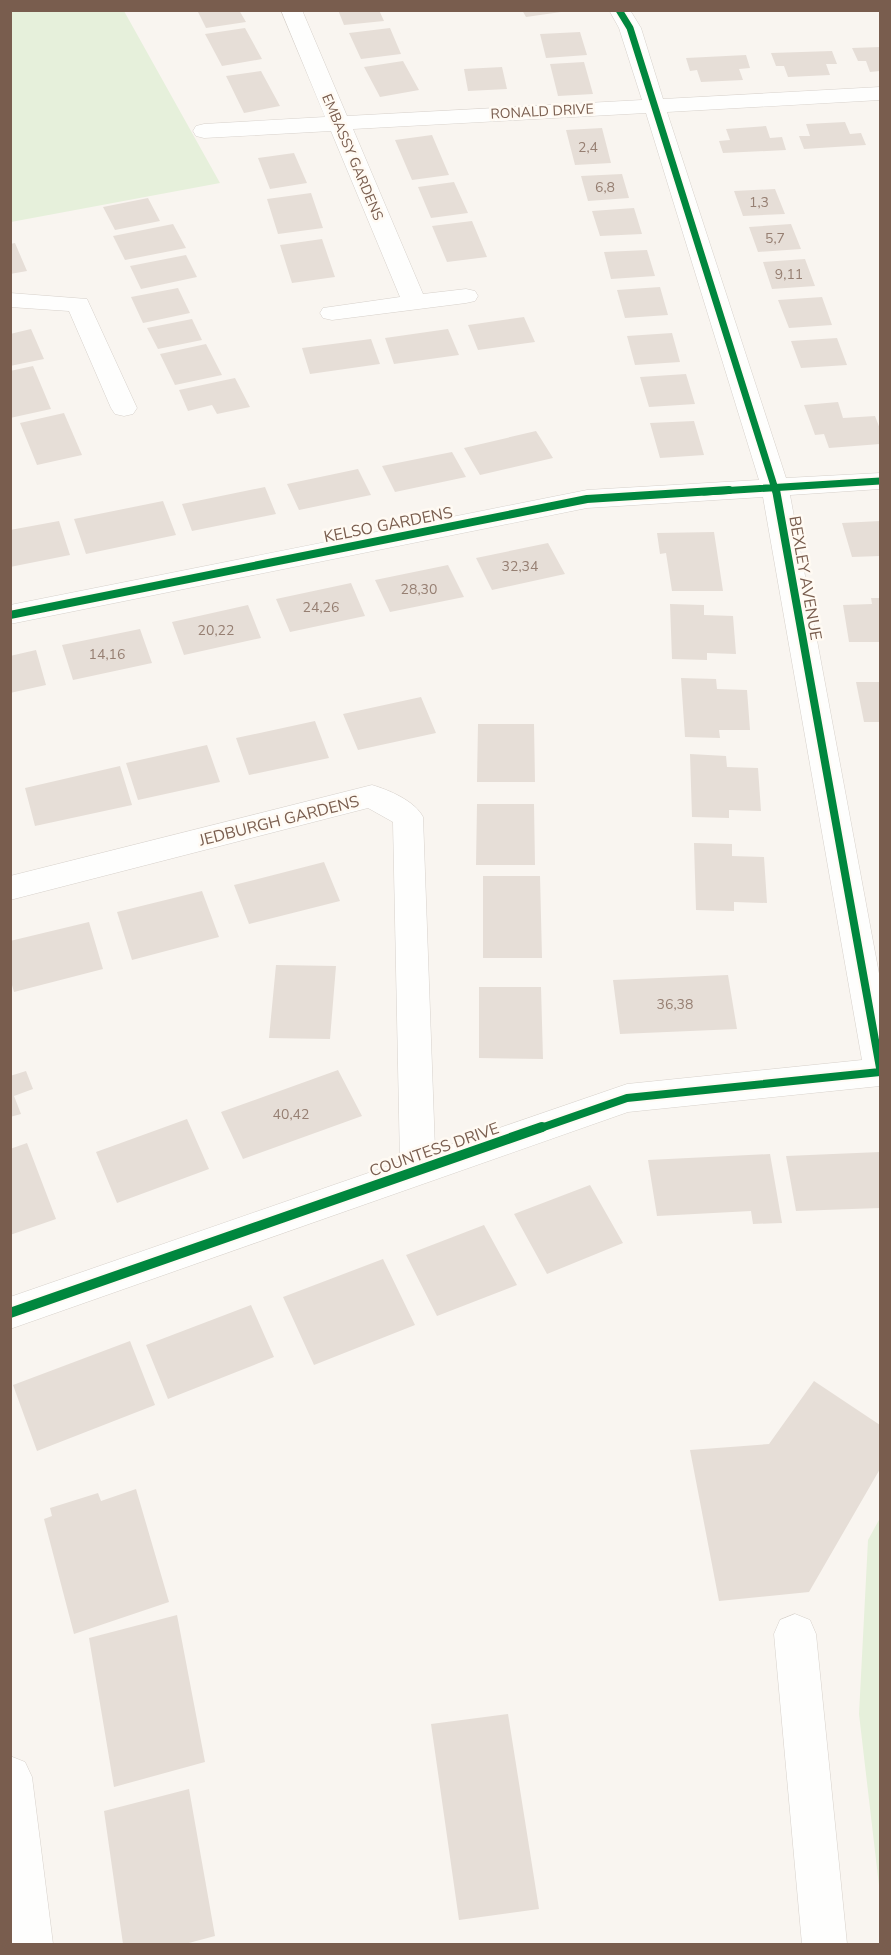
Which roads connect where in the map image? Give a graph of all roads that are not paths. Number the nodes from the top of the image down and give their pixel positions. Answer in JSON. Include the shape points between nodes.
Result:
{"nodes":[{"id":1,"x":291,"y":10,"type":"edge"},
{"id":2,"x":619,"y":10,"type":"edge"},
{"id":3,"x":880,"y":93,"type":"edge"},
{"id":4,"x":655,"y":105,"type":"junction"},
{"id":5,"x":339,"y":123,"type":"junction"},
{"id":6,"x":204,"y":131,"type":"dead end"},
{"id":7,"x":466,"y":296,"type":"dead end"},
{"id":8,"x":10,"y":300,"type":"edge"},
{"id":9,"x":415,"y":303,"type":"junction"},
{"id":10,"x":332,"y":313,"type":"dead end"},
{"id":11,"x":124,"y":408,"type":"dead end"},
{"id":12,"x":880,"y":481,"type":"edge"},
{"id":13,"x":775,"y":487,"type":"junction"},
{"id":14,"x":10,"y":615,"type":"edge"},
{"id":15,"x":10,"y":888,"type":"edge"},
{"id":16,"x":880,"y":1070,"type":"edge"},
{"id":17,"x":418,"y":1171,"type":"junction"},
{"id":18,"x":10,"y":1313,"type":"edge"},
{"id":19,"x":795,"y":1634,"type":"dead end"},
{"id":20,"x":10,"y":1777,"type":"edge"},
{"id":21,"x":31,"y":1944,"type":"edge"},
{"id":22,"x":825,"y":1944,"type":"edge"}],
"edges":[{"from":1,"to":5,"type":"street","name":"EMBASSY GARDENS"},
{"from":2,"to":4,"type":"street","name":"BEXLEY AVENUE","via":[[630,28]]},
{"from":3,"to":4,"type":"street","name":"RONALD DRIVE"},
{"from":4,"to":5,"type":"street","name":"RONALD DRIVE"},
{"from":4,"to":13,"type":"street","name":"BEXLEY AVENUE"},
{"from":5,"to":6,"type":"street","name":"RONALD DRIVE"},
{"from":5,"to":9,"type":"street","name":"EMBASSY GARDENS"},
{"from":7,"to":9,"type":"street"},
{"from":8,"to":11,"type":"street","via":[[78,304]]},
{"from":9,"to":10,"type":"street"},
{"from":12,"to":13,"type":"street","name":"KELSO GARDENS"},
{"from":13,"to":14,"type":"street","name":"KELSO GARDENS","via":[[588,499]]},
{"from":13,"to":16,"type":"street","name":"BEXLEY AVENUE"},
{"from":15,"to":17,"type":"street","name":"JEDBURGH GARDENS","via":[[372,796],[408,817]]},
{"from":16,"to":17,"type":"street","name":"COUNTESS DRIVE","via":[[627,1098]]},
{"from":17,"to":18,"type":"street","name":"COUNTESS DRIVE"},
{"from":19,"to":22,"type":"street"},
{"from":20,"to":21,"type":"street"}]}
